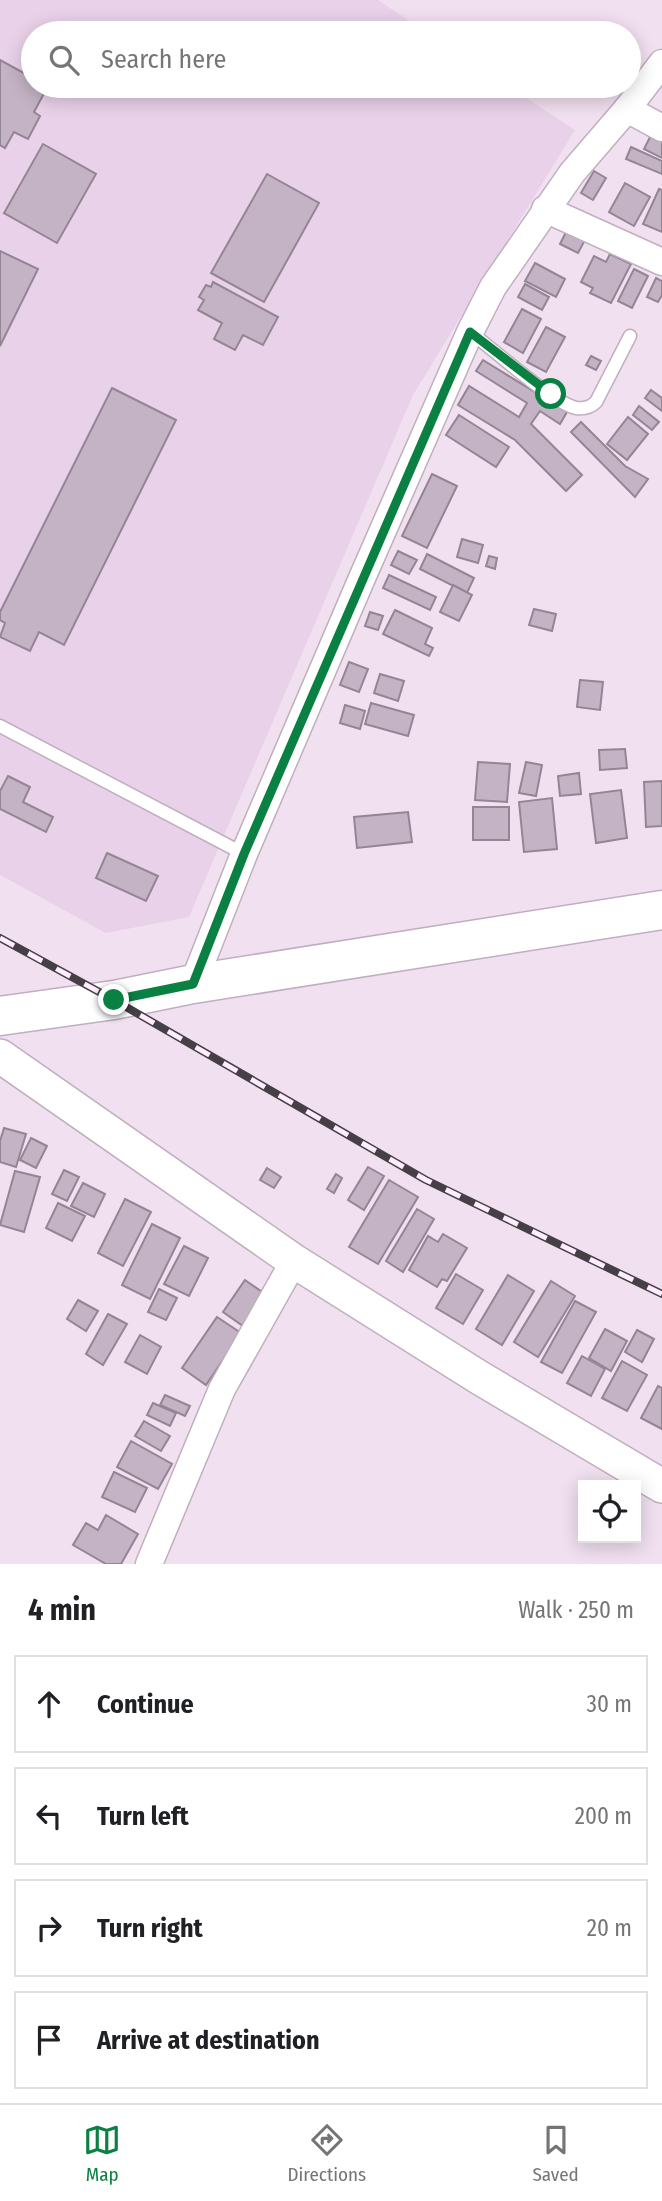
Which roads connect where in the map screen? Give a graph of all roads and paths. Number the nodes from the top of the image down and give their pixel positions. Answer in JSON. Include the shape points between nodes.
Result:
{"nodes":[{"id":1,"x":662,"y":63,"type":"edge"},
{"id":2,"x":641,"y":91,"type":"edge"},
{"id":3,"x":635,"y":98,"type":"edge"},
{"id":4,"x":627,"y":109,"type":"junction"},
{"id":5,"x":662,"y":128,"type":"edge"},
{"id":6,"x":545,"y":209,"type":"junction"},
{"id":7,"x":662,"y":262,"type":"edge"},
{"id":8,"x":470,"y":332,"type":"junction"},
{"id":9,"x":630,"y":337,"type":"dead end"},
{"id":10,"x":0,"y":726,"type":"edge"},
{"id":11,"x":244,"y":854,"type":"junction"},
{"id":12,"x":662,"y":910,"type":"edge"},
{"id":13,"x":193,"y":984,"type":"junction"},
{"id":14,"x":0,"y":1016,"type":"edge"},
{"id":15,"x":0,"y":1056,"type":"edge"},
{"id":16,"x":294,"y":1261,"type":"junction"},
{"id":17,"x":662,"y":1486,"type":"edge"},
{"id":18,"x":149,"y":1564,"type":"edge"}],
"edges":[{"from":1,"to":2,"type":"street"},
{"from":3,"to":4,"type":"street"},
{"from":4,"to":5,"type":"street"},
{"from":4,"to":6,"type":"street"},
{"from":6,"to":7,"type":"street"},
{"from":6,"to":8,"type":"street","via":[[493,287]]},
{"from":8,"to":9,"type":"lane","via":[[551,394],[582,408],[596,402]]},
{"from":8,"to":11,"type":"street"},
{"from":10,"to":11,"type":"lane"},
{"from":11,"to":13,"type":"street"},
{"from":12,"to":13,"type":"main road"},
{"from":13,"to":14,"type":"main road"},
{"from":15,"to":16,"type":"street"},
{"from":16,"to":17,"type":"street"},
{"from":16,"to":18,"type":"street","via":[[222,1389]]}]}
